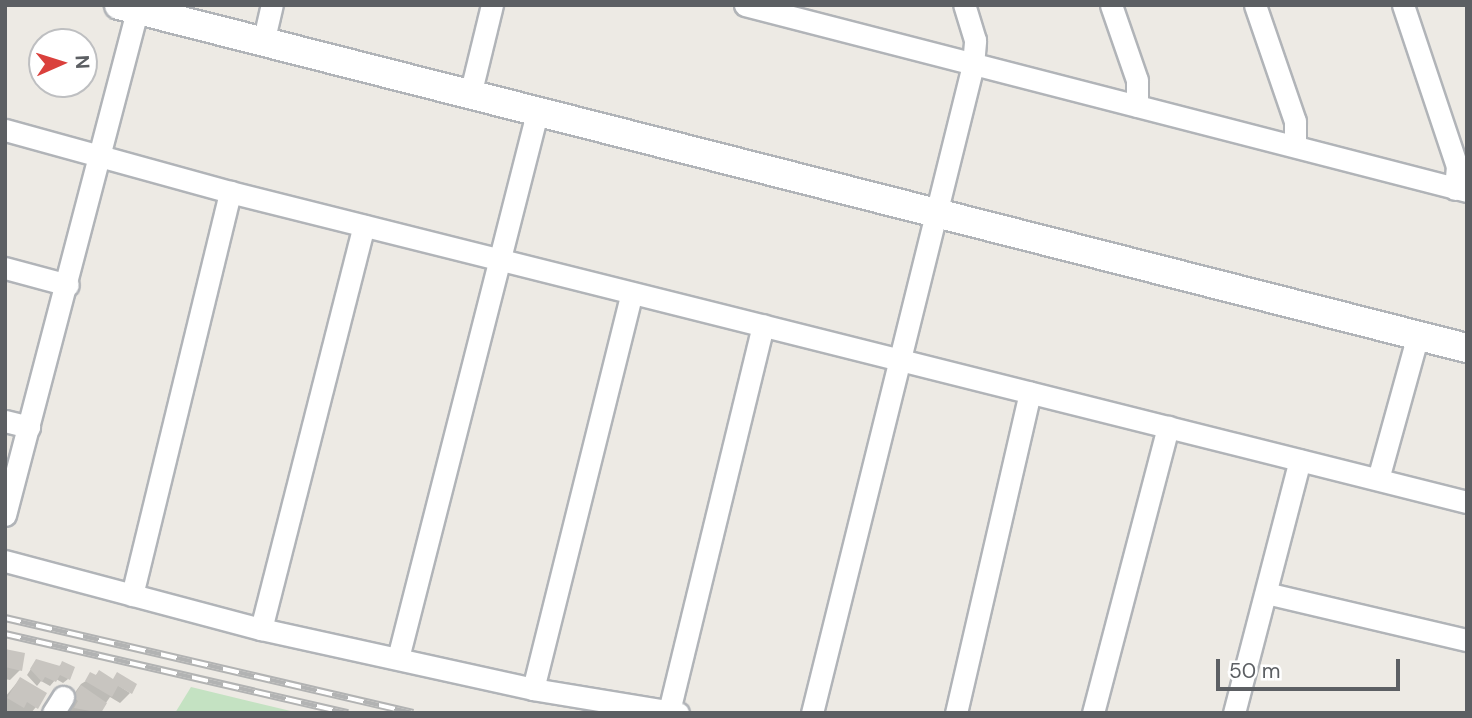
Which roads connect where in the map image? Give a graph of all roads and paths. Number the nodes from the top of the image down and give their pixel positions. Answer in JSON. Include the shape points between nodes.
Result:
{"nodes":[{"id":1,"x":272,"y":5,"type":"edge"},
{"id":2,"x":492,"y":5,"type":"edge"},
{"id":3,"x":745,"y":5,"type":"edge"},
{"id":4,"x":964,"y":5,"type":"edge"},
{"id":5,"x":1111,"y":5,"type":"edge"},
{"id":6,"x":1255,"y":5,"type":"edge"},
{"id":7,"x":1403,"y":5,"type":"edge"},
{"id":8,"x":128,"y":8,"type":"edge"},
{"id":9,"x":815,"y":15,"type":"edge"},
{"id":10,"x":263,"y":43,"type":"junction"},
{"id":11,"x":973,"y":65,"type":"junction"},
{"id":12,"x":470,"y":95,"type":"junction"},
{"id":13,"x":1137,"y":106,"type":"junction"},
{"id":14,"x":537,"y":113,"type":"junction"},
{"id":15,"x":5,"y":130,"type":"edge"},
{"id":16,"x":1295,"y":145,"type":"junction"},
{"id":17,"x":100,"y":158,"type":"junction"},
{"id":18,"x":1461,"y":190,"type":"edge"},
{"id":19,"x":230,"y":192,"type":"junction"},
{"id":20,"x":936,"y":213,"type":"junction"},
{"id":21,"x":364,"y":226,"type":"junction"},
{"id":22,"x":500,"y":259,"type":"junction"},
{"id":23,"x":5,"y":268,"type":"edge"},
{"id":24,"x":68,"y":285,"type":"junction"},
{"id":25,"x":632,"y":293,"type":"junction"},
{"id":26,"x":763,"y":326,"type":"junction"},
{"id":27,"x":1418,"y":335,"type":"junction"},
{"id":28,"x":1467,"y":348,"type":"edge"},
{"id":29,"x":902,"y":360,"type":"junction"},
{"id":30,"x":1030,"y":392,"type":"junction"},
{"id":31,"x":5,"y":421,"type":"edge"},
{"id":32,"x":29,"y":427,"type":"junction"},
{"id":33,"x":1168,"y":427,"type":"junction"},
{"id":34,"x":1300,"y":460,"type":"junction"},
{"id":35,"x":1378,"y":479,"type":"junction"},
{"id":36,"x":1467,"y":502,"type":"edge"},
{"id":37,"x":5,"y":515,"type":"edge"},
{"id":38,"x":5,"y":561,"type":"edge"},
{"id":39,"x":1265,"y":593,"type":"junction"},
{"id":40,"x":132,"y":595,"type":"junction"},
{"id":41,"x":261,"y":629,"type":"junction"},
{"id":42,"x":1467,"y":640,"type":"edge"},
{"id":43,"x":398,"y":658,"type":"junction"},
{"id":44,"x":533,"y":689,"type":"junction"},
{"id":45,"x":673,"y":712,"type":"edge"},
{"id":46,"x":811,"y":713,"type":"edge"},
{"id":47,"x":956,"y":713,"type":"edge"},
{"id":48,"x":1093,"y":713,"type":"edge"},
{"id":49,"x":1234,"y":713,"type":"edge"}],
"edges":[{"from":1,"to":10,"type":"street"},
{"from":2,"to":12,"type":"street"},
{"from":3,"to":9,"type":"street"},
{"from":4,"to":11,"type":"street","via":[[975,40]]},
{"from":5,"to":13,"type":"street","via":[[1137,80]]},
{"from":6,"to":16,"type":"street","via":[[1295,121]]},
{"from":7,"to":18,"type":"street","via":[[1458,166]]},
{"from":8,"to":10,"type":"street"},
{"from":8,"to":17,"type":"street"},
{"from":9,"to":11,"type":"street"},
{"from":10,"to":12,"type":"street"},
{"from":11,"to":13,"type":"street"},
{"from":11,"to":20,"type":"street"},
{"from":12,"to":14,"type":"street"},
{"from":13,"to":16,"type":"street"},
{"from":14,"to":20,"type":"street"},
{"from":14,"to":22,"type":"street"},
{"from":15,"to":17,"type":"street"},
{"from":16,"to":18,"type":"street"},
{"from":17,"to":19,"type":"street"},
{"from":17,"to":24,"type":"street"},
{"from":19,"to":21,"type":"street"},
{"from":19,"to":40,"type":"street"},
{"from":20,"to":27,"type":"street"},
{"from":20,"to":29,"type":"street"},
{"from":21,"to":22,"type":"street"},
{"from":21,"to":41,"type":"street"},
{"from":22,"to":25,"type":"street"},
{"from":22,"to":43,"type":"street"},
{"from":23,"to":24,"type":"street"},
{"from":24,"to":32,"type":"street"},
{"from":25,"to":26,"type":"street"},
{"from":25,"to":44,"type":"street"},
{"from":26,"to":29,"type":"street"},
{"from":26,"to":45,"type":"street"},
{"from":27,"to":28,"type":"street"},
{"from":27,"to":35,"type":"street"},
{"from":29,"to":30,"type":"street"},
{"from":29,"to":46,"type":"street"},
{"from":30,"to":33,"type":"street"},
{"from":30,"to":47,"type":"street"},
{"from":31,"to":32,"type":"street"},
{"from":32,"to":37,"type":"street"},
{"from":33,"to":34,"type":"street"},
{"from":33,"to":48,"type":"street"},
{"from":34,"to":35,"type":"street"},
{"from":34,"to":39,"type":"street"},
{"from":35,"to":36,"type":"street"},
{"from":38,"to":40,"type":"street"},
{"from":39,"to":42,"type":"street"},
{"from":39,"to":49,"type":"street"},
{"from":40,"to":41,"type":"street"},
{"from":41,"to":43,"type":"street"},
{"from":43,"to":44,"type":"street"},
{"from":44,"to":45,"type":"street"}]}
